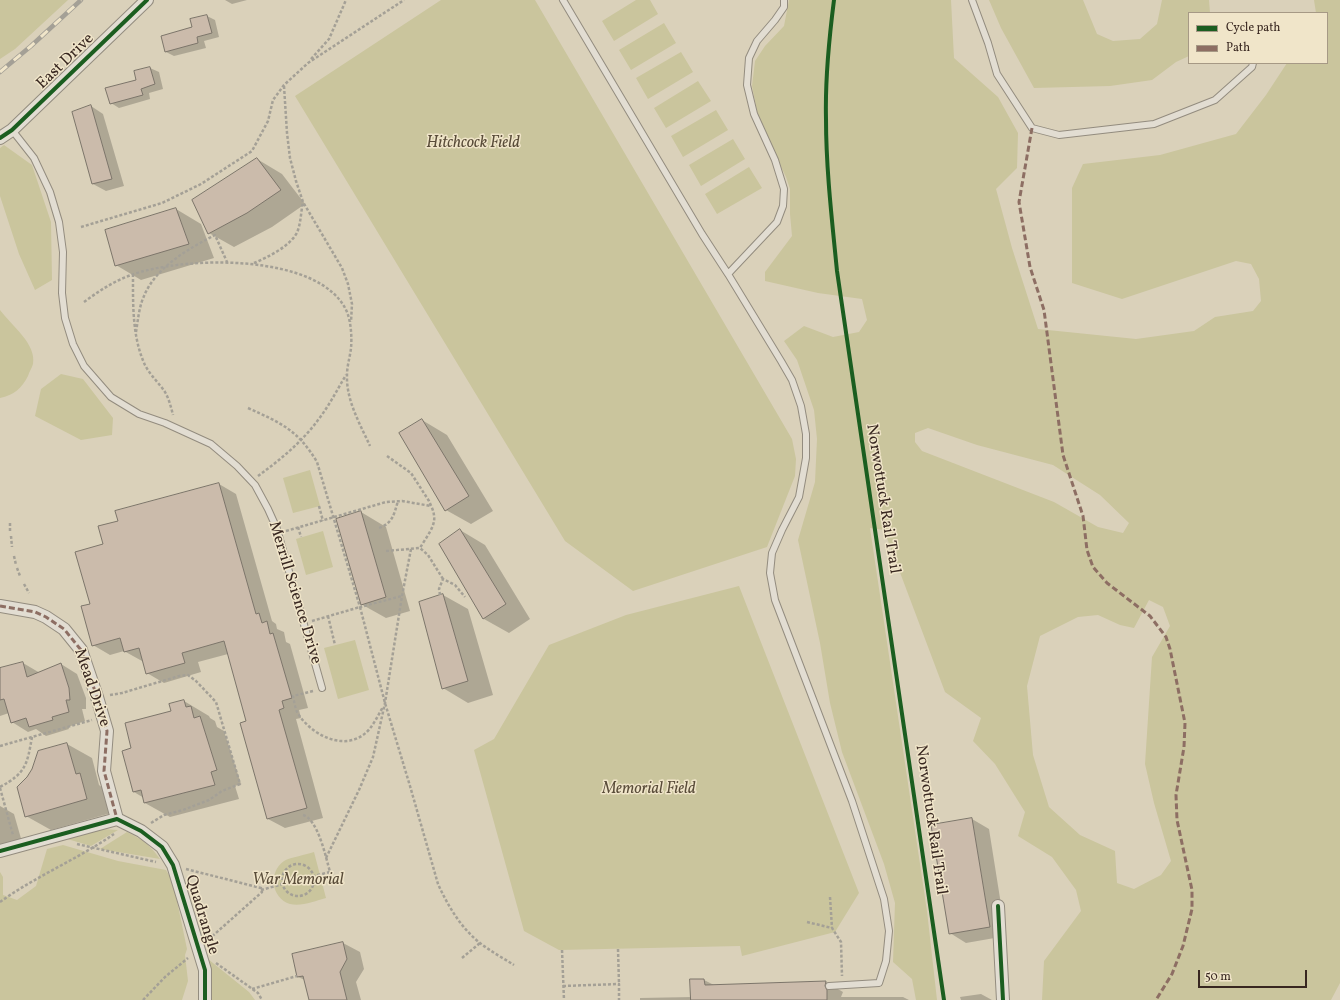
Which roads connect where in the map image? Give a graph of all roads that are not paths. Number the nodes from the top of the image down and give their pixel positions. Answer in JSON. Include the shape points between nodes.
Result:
{"nodes":[{"id":1,"x":147,"y":0,"type":"edge"},
{"id":2,"x":564,"y":0,"type":"edge"},
{"id":3,"x":784,"y":0,"type":"edge"},
{"id":4,"x":972,"y":0,"type":"edge"},
{"id":5,"x":1253,"y":64,"type":"edge"},
{"id":6,"x":12,"y":130,"type":"junction"},
{"id":7,"x":0,"y":138,"type":"edge"},
{"id":8,"x":728,"y":274,"type":"junction"},
{"id":9,"x":0,"y":606,"type":"edge"},
{"id":10,"x":322,"y":688,"type":"road end"},
{"id":11,"x":123,"y":822,"type":"junction"},
{"id":12,"x":0,"y":851,"type":"edge"},
{"id":13,"x":998,"y":906,"type":"dead end"},
{"id":14,"x":829,"y":986,"type":"dead end"},
{"id":15,"x":205,"y":1000,"type":"edge"},
{"id":16,"x":1003,"y":1000,"type":"edge"}],
"edges":[{"from":1,"to":6,"type":"street","name":"East Drive"},
{"from":2,"to":8,"type":"lane"},
{"from":3,"to":8,"type":"lane","via":[[784,7],[757,41],[749,58],[747,85],[754,114],[776,160],[784,189],[783,206],[777,222]]},
{"from":4,"to":5,"type":"lane","via":[[997,74],[1032,128],[1059,135],[1154,124],[1215,100]]},
{"from":6,"to":7,"type":"street","name":"East Drive"},
{"from":6,"to":10,"type":"lane","name":"Merrill Science Drive","via":[[34,158],[50,192],[59,222],[63,252],[62,293],[65,318],[73,344],[84,366],[111,397],[139,414],[211,444],[252,482],[277,529]]},
{"from":8,"to":14,"type":"lane","via":[[792,380],[801,406],[806,434],[803,478],[799,497],[772,553],[770,573],[775,600],[852,801],[884,899],[889,931],[886,961],[879,983]]},
{"from":9,"to":11,"type":"street","name":"Mead Drive","via":[[35,612],[64,629],[81,650],[107,731],[104,771]]},
{"from":11,"to":12,"type":"street"},
{"from":11,"to":15,"type":"street","name":"Quadrangle","via":[[162,846],[173,865],[205,970]]},
{"from":13,"to":16,"type":"street"}]}
